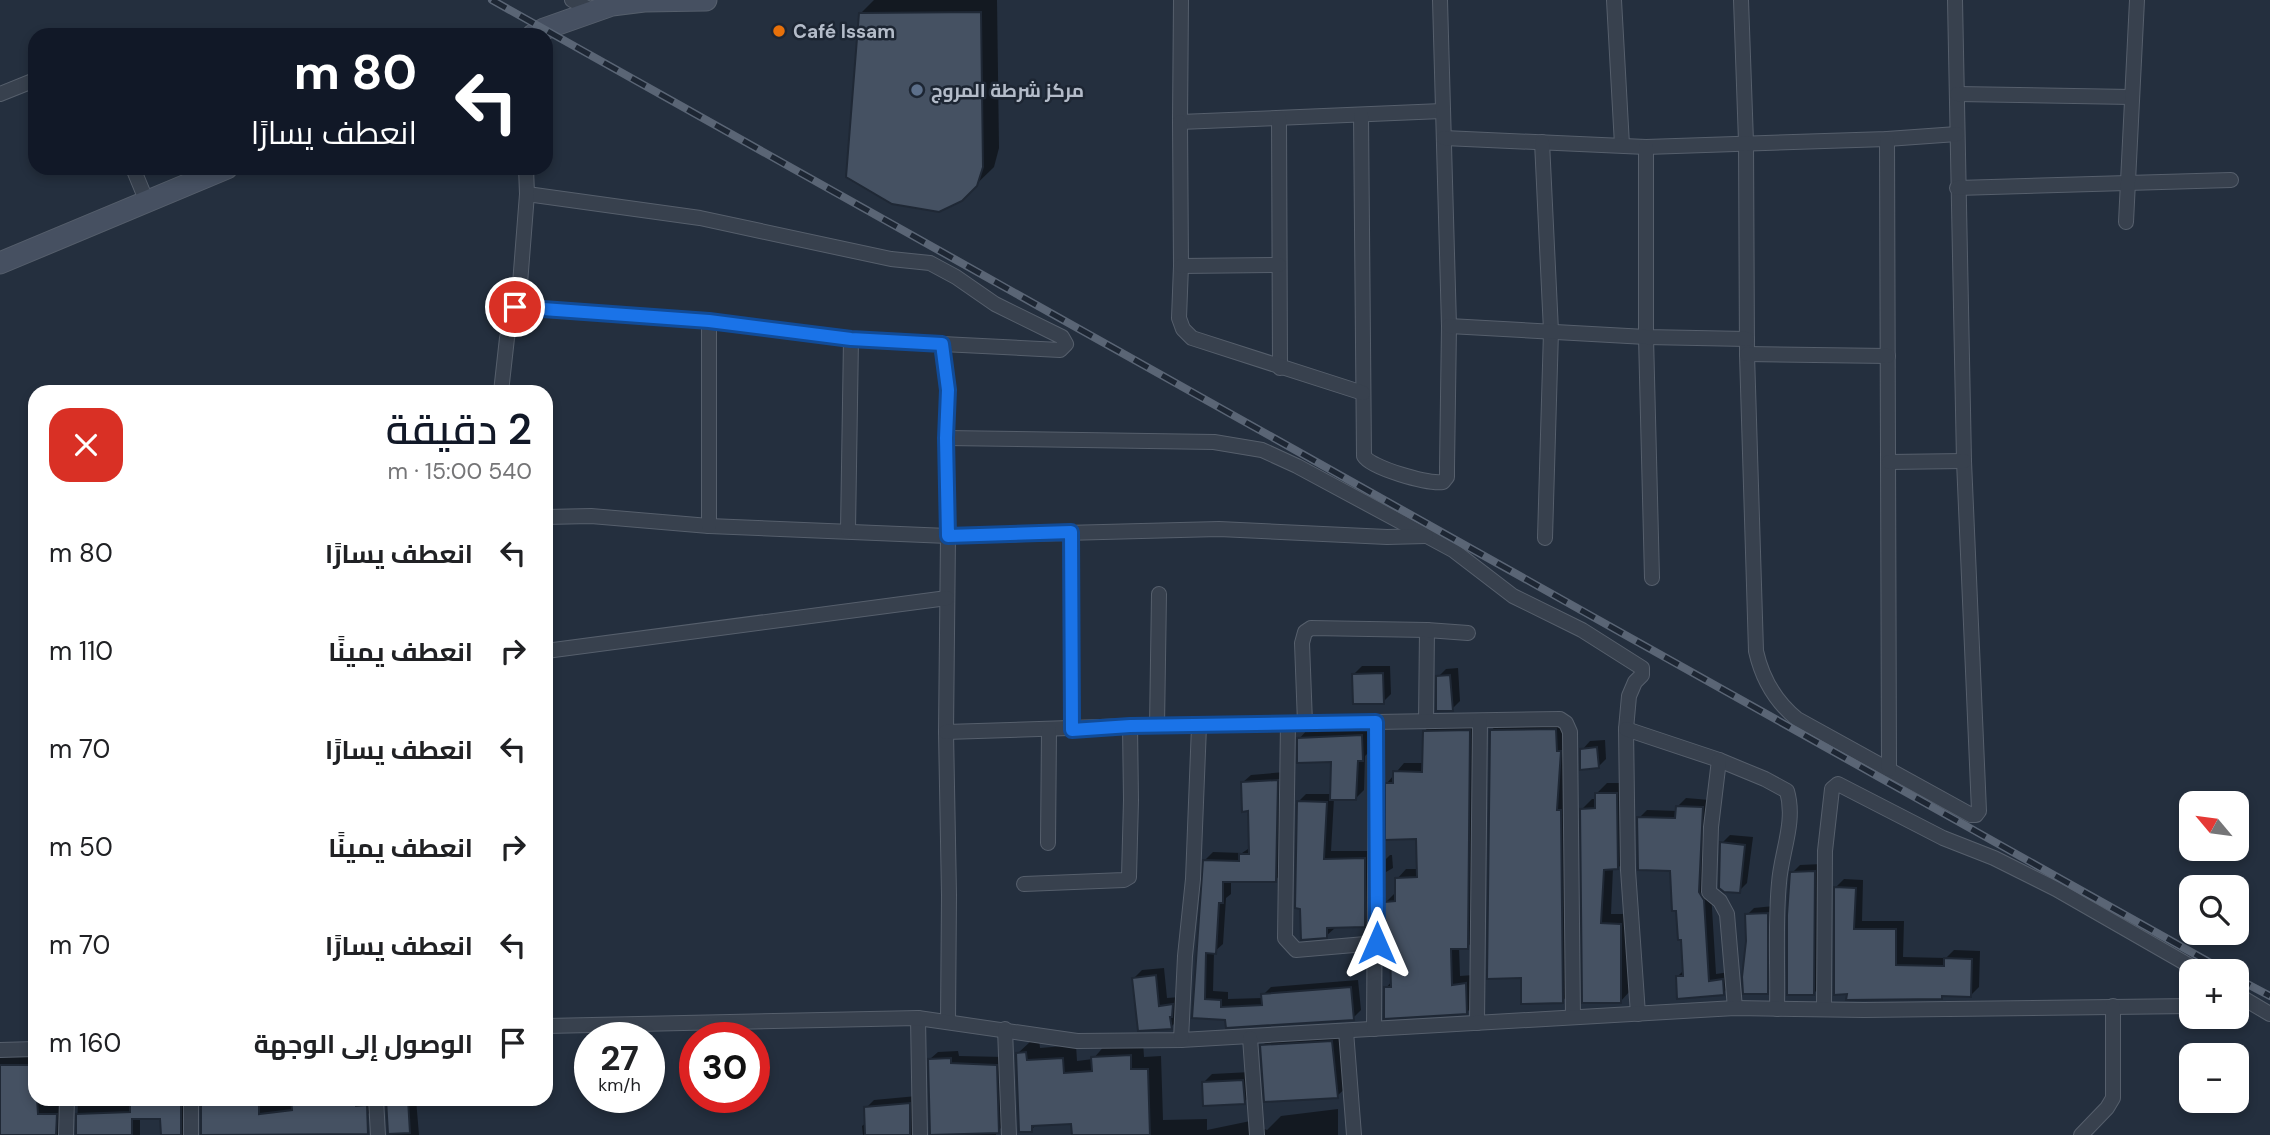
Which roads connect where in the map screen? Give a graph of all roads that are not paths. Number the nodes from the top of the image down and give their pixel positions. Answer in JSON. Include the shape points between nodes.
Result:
{"nodes":[{"id":1,"x":572,"y":0,"type":"edge"},
{"id":2,"x":706,"y":0,"type":"edge"},
{"id":3,"x":1181,"y":0,"type":"edge"},
{"id":4,"x":1440,"y":0,"type":"edge"},
{"id":5,"x":1614,"y":0,"type":"edge"},
{"id":6,"x":1741,"y":0,"type":"edge"},
{"id":7,"x":1955,"y":0,"type":"edge"},
{"id":8,"x":2137,"y":0,"type":"edge"},
{"id":9,"x":605,"y":5,"type":"edge"},
{"id":10,"x":550,"y":28,"type":"edge"},
{"id":11,"x":28,"y":83,"type":"edge"},
{"id":12,"x":0,"y":94,"type":"edge"},
{"id":13,"x":1957,"y":94,"type":"junction"},
{"id":14,"x":2131,"y":97,"type":"junction"},
{"id":15,"x":1442,"y":111,"type":"junction"},
{"id":16,"x":1361,"y":115,"type":"junction"},
{"id":17,"x":1279,"y":118,"type":"junction"},
{"id":18,"x":1180,"y":122,"type":"junction"},
{"id":19,"x":1957,"y":134,"type":"junction"},
{"id":20,"x":1444,"y":138,"type":"junction"},
{"id":21,"x":1887,"y":139,"type":"junction"},
{"id":22,"x":1542,"y":142,"type":"junction"},
{"id":23,"x":1746,"y":142,"type":"junction"},
{"id":24,"x":1622,"y":145,"type":"junction"},
{"id":25,"x":1646,"y":147,"type":"junction"},
{"id":26,"x":136,"y":175,"type":"edge"},
{"id":27,"x":211,"y":175,"type":"edge"},
{"id":28,"x":526,"y":175,"type":"edge"},
{"id":29,"x":2231,"y":180,"type":"dead end"},
{"id":30,"x":2129,"y":183,"type":"junction"},
{"id":31,"x":1957,"y":188,"type":"junction"},
{"id":32,"x":527,"y":194,"type":"junction"},
{"id":33,"x":147,"y":202,"type":"junction"},
{"id":34,"x":2126,"y":222,"type":"dead end"},
{"id":35,"x":0,"y":263,"type":"edge"},
{"id":36,"x":1279,"y":265,"type":"junction"},
{"id":37,"x":1181,"y":266,"type":"junction"},
{"id":38,"x":515,"y":307,"type":"junction"},
{"id":39,"x":709,"y":321,"type":"junction"},
{"id":40,"x":1449,"y":326,"type":"junction"},
{"id":41,"x":1551,"y":331,"type":"junction"},
{"id":42,"x":1646,"y":337,"type":"junction"},
{"id":43,"x":851,"y":339,"type":"junction"},
{"id":44,"x":942,"y":344,"type":"junction"},
{"id":45,"x":1747,"y":346,"type":"junction"},
{"id":46,"x":1888,"y":356,"type":"junction"},
{"id":47,"x":1280,"y":368,"type":"junction"},
{"id":48,"x":502,"y":385,"type":"edge"},
{"id":49,"x":1363,"y":393,"type":"junction"},
{"id":50,"x":946,"y":438,"type":"junction"},
{"id":51,"x":1964,"y":461,"type":"junction"},
{"id":52,"x":1889,"y":462,"type":"junction"},
{"id":53,"x":553,"y":517,"type":"edge"},
{"id":54,"x":709,"y":526,"type":"junction"},
{"id":55,"x":848,"y":530,"type":"junction"},
{"id":56,"x":1071,"y":532,"type":"junction"},
{"id":57,"x":948,"y":536,"type":"junction"},
{"id":58,"x":1428,"y":536,"type":"junction"},
{"id":59,"x":1545,"y":538,"type":"dead end"},
{"id":60,"x":1652,"y":578,"type":"dead end"},
{"id":61,"x":1159,"y":594,"type":"dead end"},
{"id":62,"x":947,"y":598,"type":"junction"},
{"id":63,"x":1427,"y":630,"type":"junction"},
{"id":64,"x":1468,"y":633,"type":"dead end"},
{"id":65,"x":553,"y":650,"type":"edge"},
{"id":66,"x":1426,"y":720,"type":"junction"},
{"id":67,"x":1480,"y":721,"type":"junction"},
{"id":68,"x":1376,"y":722,"type":"junction"},
{"id":69,"x":1288,"y":723,"type":"junction"},
{"id":70,"x":1305,"y":723,"type":"junction"},
{"id":71,"x":1130,"y":726,"type":"junction"},
{"id":72,"x":1157,"y":726,"type":"junction"},
{"id":73,"x":1199,"y":726,"type":"junction"},
{"id":74,"x":1626,"y":729,"type":"junction"},
{"id":75,"x":1049,"y":730,"type":"junction"},
{"id":76,"x":1072,"y":730,"type":"junction"},
{"id":77,"x":946,"y":732,"type":"junction"},
{"id":78,"x":1719,"y":760,"type":"junction"},
{"id":79,"x":1889,"y":769,"type":"junction"},
{"id":80,"x":1048,"y":843,"type":"dead end"},
{"id":81,"x":1024,"y":884,"type":"dead end"},
{"id":82,"x":1377,"y":943,"type":"junction"},
{"id":83,"x":2179,"y":960,"type":"edge"},
{"id":84,"x":2249,"y":1003,"type":"edge"},
{"id":85,"x":2252,"y":1005,"type":"joint"},
{"id":86,"x":2113,"y":1006,"type":"junction"},
{"id":87,"x":2179,"y":1006,"type":"edge"},
{"id":88,"x":1735,"y":1008,"type":"junction"},
{"id":89,"x":1824,"y":1008,"type":"junction"},
{"id":90,"x":1777,"y":1009,"type":"junction"},
{"id":91,"x":1638,"y":1014,"type":"junction"},
{"id":92,"x":2270,"y":1014,"type":"edge"},
{"id":93,"x":1573,"y":1017,"type":"junction"},
{"id":94,"x":918,"y":1018,"type":"junction"},
{"id":95,"x":948,"y":1022,"type":"junction"},
{"id":96,"x":1478,"y":1023,"type":"junction"},
{"id":97,"x":553,"y":1026,"type":"edge"},
{"id":98,"x":1005,"y":1029,"type":"junction"},
{"id":99,"x":1374,"y":1029,"type":"junction"},
{"id":100,"x":1346,"y":1031,"type":"junction"},
{"id":101,"x":1250,"y":1038,"type":"junction"},
{"id":102,"x":1181,"y":1040,"type":"junction"},
{"id":103,"x":28,"y":1049,"type":"edge"},
{"id":104,"x":0,"y":1050,"type":"edge"},
{"id":105,"x":67,"y":1106,"type":"edge"},
{"id":106,"x":191,"y":1106,"type":"edge"},
{"id":107,"x":376,"y":1106,"type":"edge"},
{"id":108,"x":66,"y":1135,"type":"edge"},
{"id":109,"x":191,"y":1135,"type":"edge"},
{"id":110,"x":378,"y":1135,"type":"edge"},
{"id":111,"x":920,"y":1135,"type":"edge"},
{"id":112,"x":1009,"y":1135,"type":"edge"},
{"id":113,"x":1257,"y":1135,"type":"edge"},
{"id":114,"x":1354,"y":1135,"type":"edge"},
{"id":115,"x":2081,"y":1135,"type":"edge"}],
"edges":[{"from":1,"to":9,"type":"street"},
{"from":2,"to":9,"type":"street"},
{"from":3,"to":18,"type":"street"},
{"from":4,"to":15,"type":"street"},
{"from":5,"to":24,"type":"street"},
{"from":6,"to":23,"type":"street"},
{"from":7,"to":13,"type":"street"},
{"from":8,"to":14,"type":"street"},
{"from":9,"to":10,"type":"street"},
{"from":11,"to":12,"type":"street"},
{"from":13,"to":14,"type":"street"},
{"from":13,"to":19,"type":"street"},
{"from":14,"to":30,"type":"street"},
{"from":15,"to":16,"type":"street"},
{"from":15,"to":20,"type":"street"},
{"from":16,"to":17,"type":"street"},
{"from":16,"to":49,"type":"street"},
{"from":17,"to":18,"type":"street"},
{"from":17,"to":36,"type":"street"},
{"from":18,"to":37,"type":"street"},
{"from":19,"to":21,"type":"street"},
{"from":19,"to":31,"type":"street"},
{"from":20,"to":22,"type":"street"},
{"from":20,"to":40,"type":"street"},
{"from":21,"to":23,"type":"street"},
{"from":21,"to":46,"type":"street"},
{"from":22,"to":24,"type":"street"},
{"from":22,"to":41,"type":"street"},
{"from":23,"to":25,"type":"street"},
{"from":23,"to":45,"type":"street"},
{"from":24,"to":25,"type":"street"},
{"from":25,"to":42,"type":"street"},
{"from":26,"to":33,"type":"street"},
{"from":27,"to":33,"type":"street"},
{"from":28,"to":32,"type":"street"},
{"from":29,"to":30,"type":"street"},
{"from":30,"to":31,"type":"street"},
{"from":30,"to":34,"type":"street"},
{"from":31,"to":51,"type":"street"},
{"from":32,"to":38,"type":"street"},
{"from":32,"to":44,"type":"street","via":[[700,218],[891,259],[930,262],[995,304],[1062,337],[1066,344],[1059,350]]},
{"from":33,"to":35,"type":"street"},
{"from":36,"to":37,"type":"street"},
{"from":36,"to":47,"type":"street"},
{"from":37,"to":47,"type":"street","via":[[1179,318],[1183,329],[1192,338]]},
{"from":38,"to":39,"type":"street"},
{"from":38,"to":48,"type":"street"},
{"from":39,"to":43,"type":"street"},
{"from":39,"to":54,"type":"street"},
{"from":40,"to":41,"type":"street"},
{"from":40,"to":49,"type":"street","via":[[1447,477],[1443,482],[1430,482],[1366,460]]},
{"from":41,"to":42,"type":"street"},
{"from":41,"to":59,"type":"street"},
{"from":42,"to":45,"type":"street"},
{"from":42,"to":60,"type":"street"},
{"from":43,"to":44,"type":"street"},
{"from":43,"to":55,"type":"street"},
{"from":44,"to":50,"type":"street","via":[[948,390]]},
{"from":45,"to":46,"type":"street"},
{"from":45,"to":79,"type":"street","via":[[1760,671],[1783,707],[1797,719]]},
{"from":46,"to":52,"type":"street"},
{"from":47,"to":49,"type":"street"},
{"from":50,"to":57,"type":"street"},
{"from":50,"to":58,"type":"street","via":[[1248,446],[1297,466]]},
{"from":51,"to":52,"type":"street"},
{"from":51,"to":79,"type":"street","via":[[1979,811],[1971,815]]},
{"from":52,"to":79,"type":"street"},
{"from":53,"to":54,"type":"street"},
{"from":54,"to":55,"type":"street"},
{"from":55,"to":57,"type":"street"},
{"from":56,"to":57,"type":"street"},
{"from":56,"to":58,"type":"street","via":[[1219,529]]},
{"from":56,"to":76,"type":"street"},
{"from":57,"to":62,"type":"street"},
{"from":58,"to":74,"type":"street","via":[[1464,557],[1513,596],[1582,630],[1642,668],[1643,675],[1629,696]]},
{"from":61,"to":72,"type":"street"},
{"from":62,"to":65,"type":"street"},
{"from":62,"to":77,"type":"street"},
{"from":63,"to":64,"type":"street"},
{"from":63,"to":66,"type":"street"},
{"from":63,"to":70,"type":"street","via":[[1317,627],[1305,632]]},
{"from":66,"to":67,"type":"street"},
{"from":66,"to":68,"type":"street"},
{"from":67,"to":93,"type":"street","via":[[1560,719],[1569,727]]},
{"from":67,"to":96,"type":"street"},
{"from":68,"to":70,"type":"street"},
{"from":68,"to":82,"type":"street"},
{"from":69,"to":70,"type":"street"},
{"from":69,"to":73,"type":"street"},
{"from":69,"to":82,"type":"street","via":[[1285,938],[1296,950]]},
{"from":71,"to":72,"type":"street"},
{"from":71,"to":76,"type":"street"},
{"from":71,"to":81,"type":"street","via":[[1129,877]]},
{"from":72,"to":73,"type":"street"},
{"from":73,"to":102,"type":"street"},
{"from":74,"to":78,"type":"street"},
{"from":74,"to":91,"type":"street","via":[[1628,870]]},
{"from":75,"to":76,"type":"street"},
{"from":75,"to":77,"type":"street"},
{"from":75,"to":80,"type":"street"},
{"from":77,"to":95,"type":"street"},
{"from":78,"to":88,"type":"street","via":[[1709,892],[1727,914]]},
{"from":78,"to":90,"type":"street","via":[[1787,791],[1787,844],[1779,881]]},
{"from":82,"to":99,"type":"street"},
{"from":83,"to":89,"type":"street","via":[[2056,889],[1838,784],[1832,789],[1825,851]]},
{"from":84,"to":85,"type":"street"},
{"from":85,"to":92,"type":"street"},
{"from":86,"to":87,"type":"street"},
{"from":86,"to":89,"type":"street"},
{"from":86,"to":115,"type":"street","via":[[2113,1098]]},
{"from":88,"to":90,"type":"street"},
{"from":88,"to":91,"type":"street"},
{"from":89,"to":90,"type":"street"},
{"from":91,"to":93,"type":"street"},
{"from":93,"to":96,"type":"street"},
{"from":94,"to":95,"type":"street"},
{"from":94,"to":97,"type":"street"},
{"from":94,"to":111,"type":"street"},
{"from":95,"to":98,"type":"street"},
{"from":96,"to":99,"type":"street"},
{"from":98,"to":102,"type":"street","via":[[1077,1041]]},
{"from":98,"to":112,"type":"street"},
{"from":99,"to":100,"type":"street"},
{"from":100,"to":101,"type":"street"},
{"from":100,"to":114,"type":"street"},
{"from":101,"to":102,"type":"street"},
{"from":101,"to":113,"type":"street"},
{"from":103,"to":104,"type":"street"},
{"from":105,"to":108,"type":"street"},
{"from":106,"to":109,"type":"street"},
{"from":107,"to":110,"type":"street"}]}
